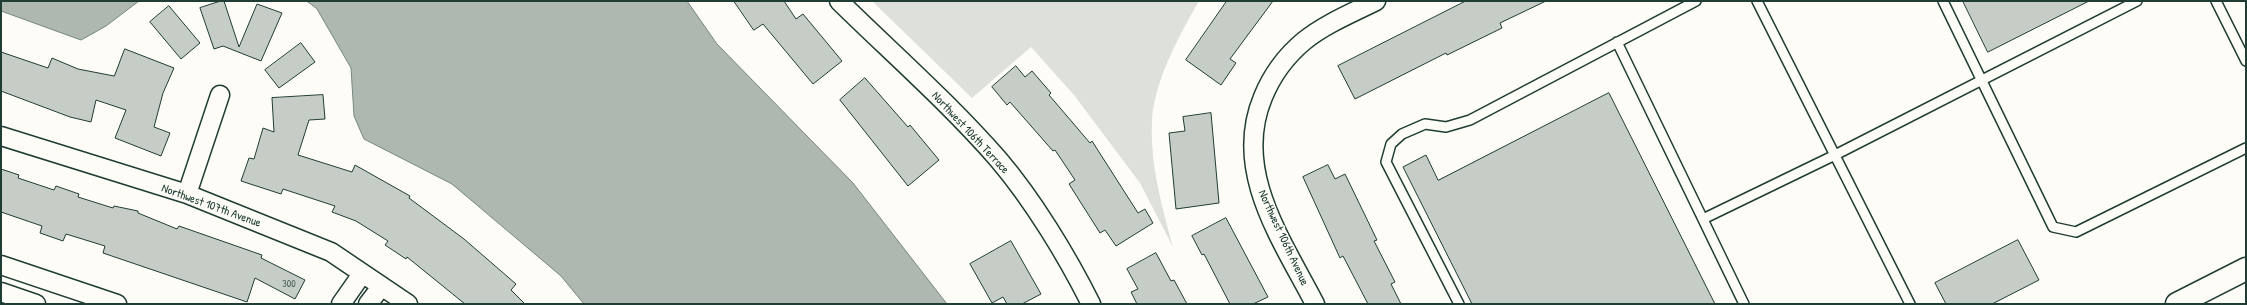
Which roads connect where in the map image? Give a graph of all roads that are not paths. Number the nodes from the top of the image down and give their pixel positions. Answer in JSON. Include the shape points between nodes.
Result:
{"nodes":[{"id":1,"x":839,"y":1,"type":"edge"},
{"id":2,"x":1376,"y":1,"type":"edge"},
{"id":3,"x":1696,"y":1,"type":"edge"},
{"id":4,"x":1757,"y":1,"type":"edge"},
{"id":5,"x":1943,"y":1,"type":"edge"},
{"id":6,"x":2137,"y":1,"type":"edge"},
{"id":7,"x":2216,"y":1,"type":"edge"},
{"id":8,"x":1617,"y":42,"type":"junction"},
{"id":9,"x":2246,"y":61,"type":"edge"},
{"id":10,"x":1982,"y":80,"type":"junction"},
{"id":11,"x":220,"y":95,"type":"dead end"},
{"id":12,"x":1,"y":136,"type":"edge"},
{"id":13,"x":2246,"y":148,"type":"edge"},
{"id":14,"x":1834,"y":155,"type":"junction"},
{"id":15,"x":187,"y":194,"type":"junction"},
{"id":16,"x":1704,"y":219,"type":"junction"},
{"id":17,"x":1,"y":265,"type":"edge"},
{"id":18,"x":2246,"y":269,"type":"edge"},
{"id":19,"x":362,"y":274,"type":"junction"},
{"id":20,"x":380,"y":287,"type":"junction"},
{"id":21,"x":1,"y":292,"type":"edge"},
{"id":22,"x":36,"y":304,"type":"edge"},
{"id":23,"x":117,"y":304,"type":"edge"},
{"id":24,"x":341,"y":304,"type":"edge"},
{"id":25,"x":368,"y":304,"type":"edge"},
{"id":26,"x":408,"y":304,"type":"edge"},
{"id":27,"x":1091,"y":304,"type":"edge"},
{"id":28,"x":1315,"y":304,"type":"edge"},
{"id":29,"x":1458,"y":304,"type":"edge"},
{"id":30,"x":1744,"y":304,"type":"edge"},
{"id":31,"x":1910,"y":304,"type":"edge"},
{"id":32,"x":2177,"y":304,"type":"edge"}],
"edges":[{"from":1,"to":27,"type":"street","name":"Northwest 106th Terrace","via":[[956,114],[998,160],[1043,222]]},
{"from":2,"to":28,"type":"street","name":"Northwest 106th Avenue","via":[[1321,29],[1290,54],[1266,89],[1255,122],[1253,157],[1260,192]]},
{"from":3,"to":8,"type":"lane"},
{"from":4,"to":14,"type":"lane"},
{"from":5,"to":10,"type":"lane"},
{"from":6,"to":10,"type":"lane"},
{"from":7,"to":9,"type":"lane"},
{"from":8,"to":16,"type":"lane"},
{"from":8,"to":29,"type":"lane","via":[[1470,120],[1446,127],[1425,124],[1402,134],[1391,144],[1386,162]]},
{"from":10,"to":13,"type":"lane","via":[[2054,228],[2076,232]]},
{"from":10,"to":14,"type":"lane"},
{"from":11,"to":15,"type":"street"},
{"from":12,"to":15,"type":"street","name":"Northwest 107th Avenue"},
{"from":14,"to":16,"type":"lane"},
{"from":14,"to":31,"type":"lane"},
{"from":15,"to":19,"type":"street","name":"Northwest 107th Avenue","via":[[331,252]]},
{"from":16,"to":30,"type":"lane"},
{"from":17,"to":23,"type":"street"},
{"from":18,"to":32,"type":"highway"},
{"from":19,"to":20,"type":"street","name":"Northwest 107th Avenue"},
{"from":19,"to":24,"type":"street"},
{"from":20,"to":25,"type":"street"},
{"from":20,"to":26,"type":"street","name":"Northwest 107th Avenue"},
{"from":21,"to":22,"type":"street"}]}
